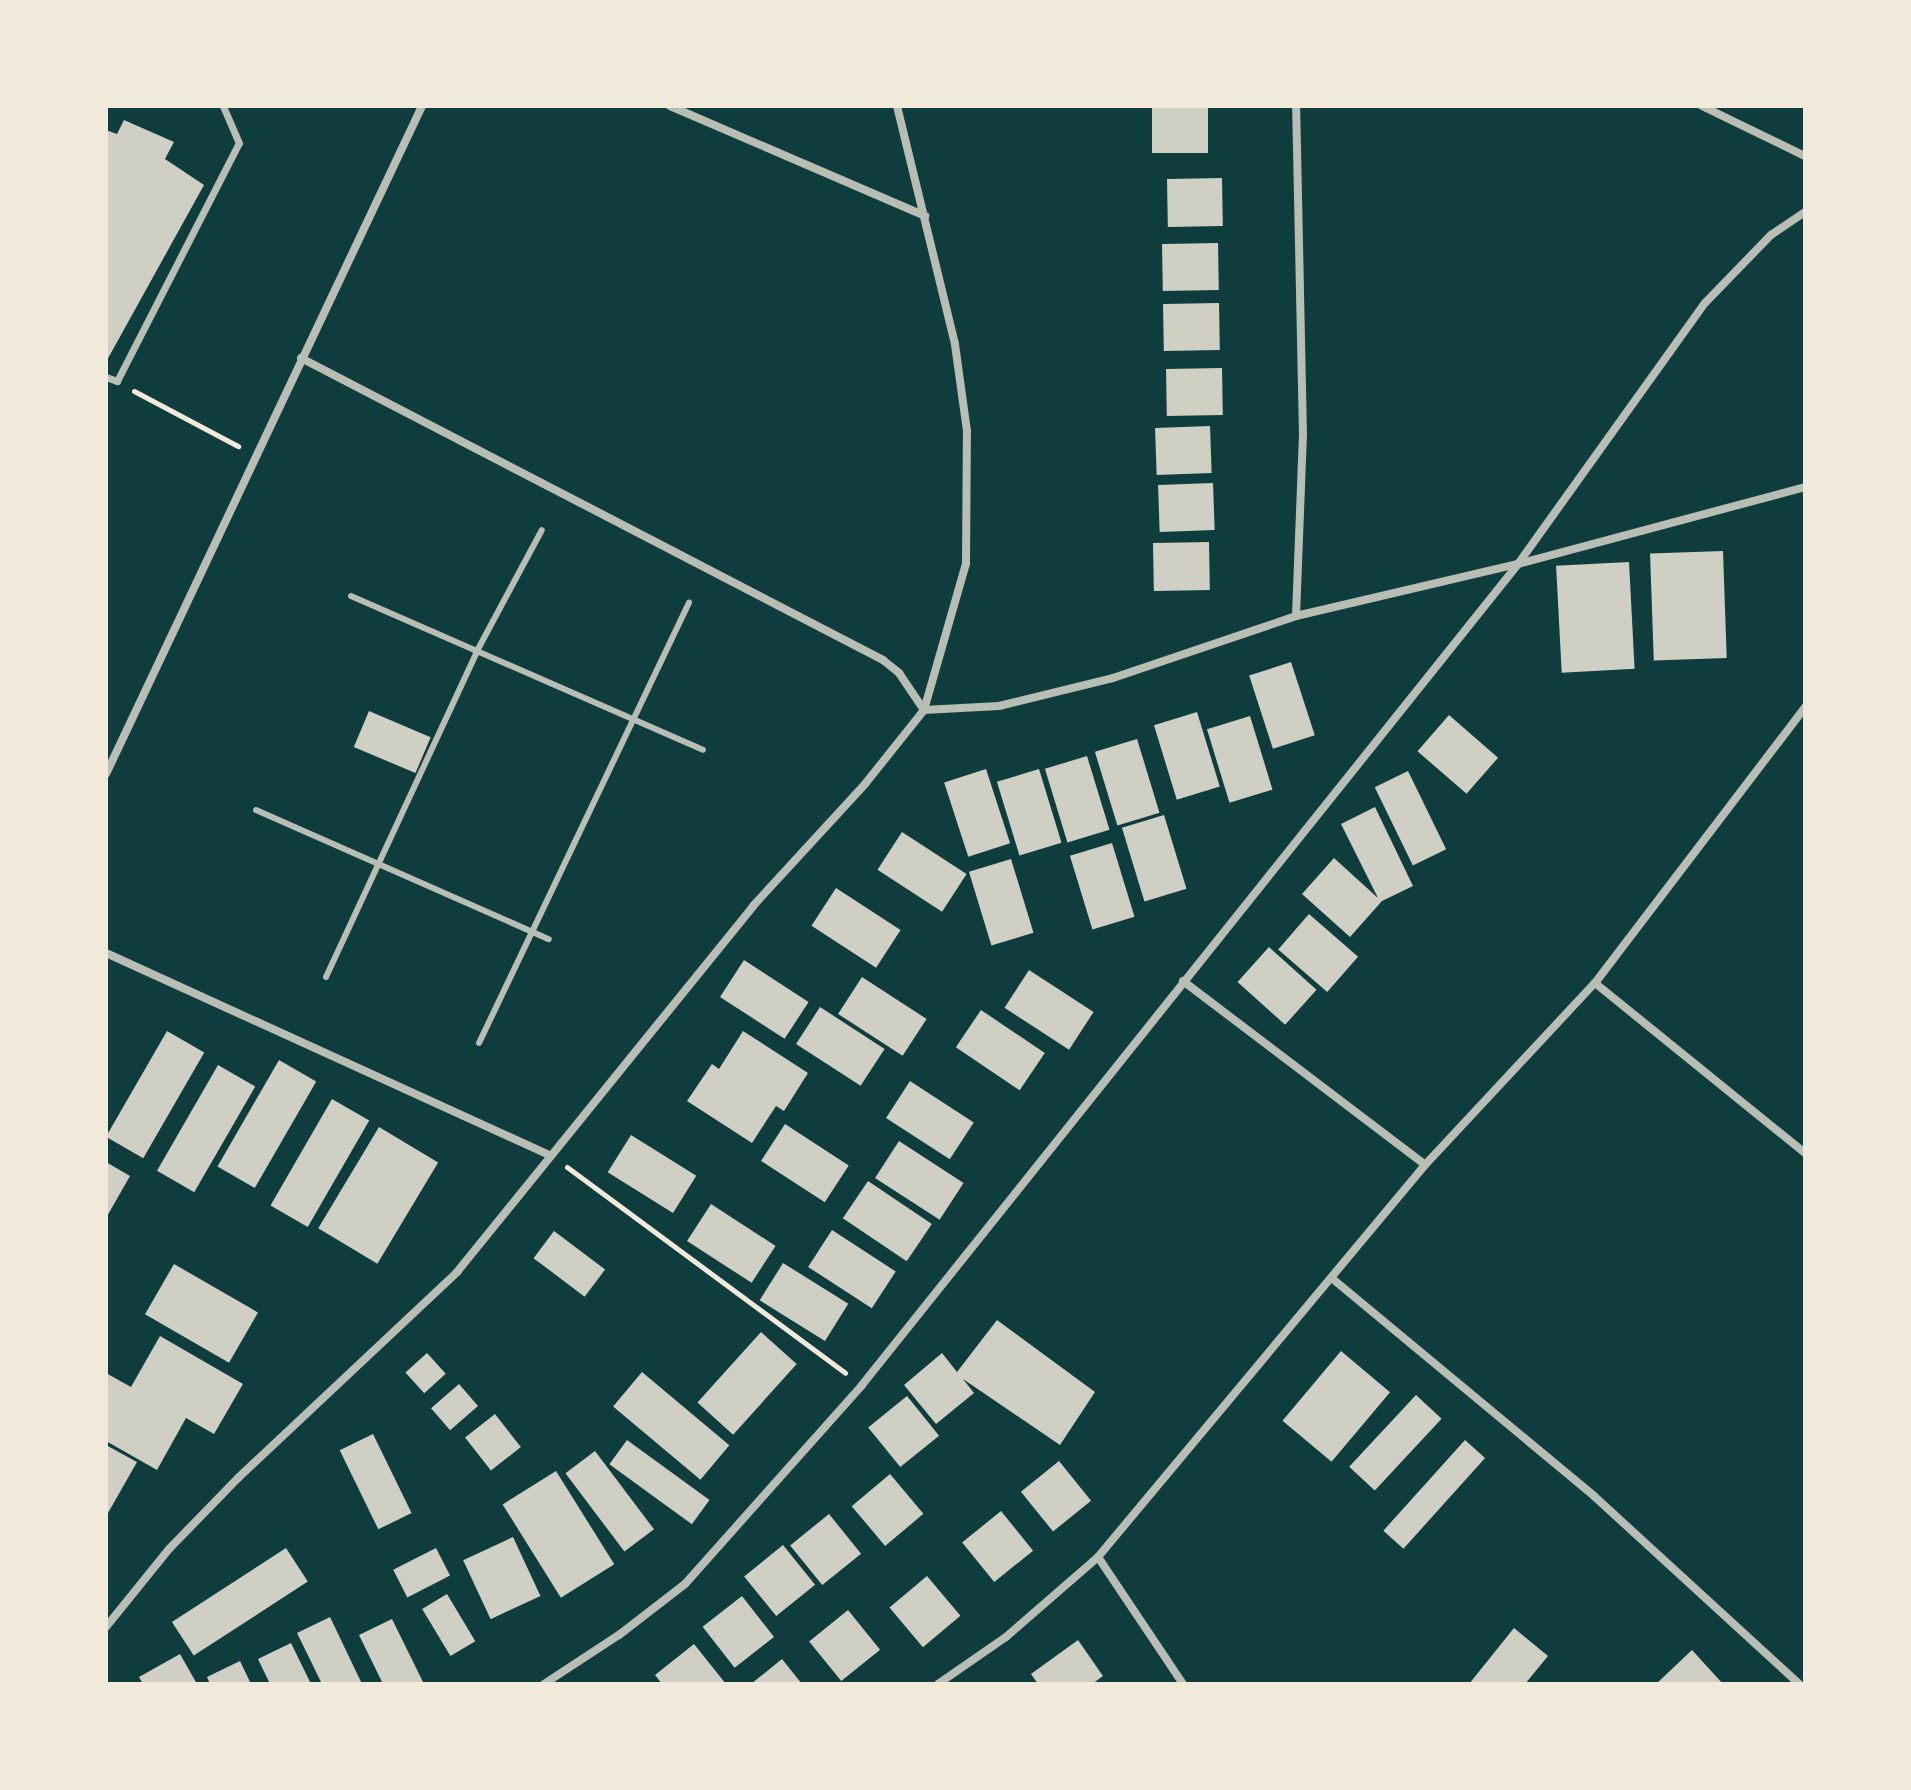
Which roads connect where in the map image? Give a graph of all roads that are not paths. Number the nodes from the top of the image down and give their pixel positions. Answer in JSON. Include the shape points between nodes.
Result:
{"nodes":[{"id":1,"x":223,"y":106,"type":"edge"},
{"id":2,"x":422,"y":106,"type":"edge"},
{"id":3,"x":670,"y":106,"type":"edge"},
{"id":4,"x":897,"y":106,"type":"edge"},
{"id":5,"x":1296,"y":106,"type":"edge"},
{"id":6,"x":1702,"y":106,"type":"edge"},
{"id":7,"x":1805,"y":156,"type":"edge"},
{"id":8,"x":1805,"y":212,"type":"edge"},
{"id":9,"x":925,"y":216,"type":"junction"},
{"id":10,"x":301,"y":358,"type":"junction"},
{"id":11,"x":106,"y":377,"type":"edge"},
{"id":12,"x":1805,"y":487,"type":"edge"},
{"id":13,"x":542,"y":530,"type":"dead end"},
{"id":14,"x":1518,"y":564,"type":"junction"},
{"id":15,"x":351,"y":596,"type":"dead end"},
{"id":16,"x":689,"y":603,"type":"dead end"},
{"id":17,"x":1296,"y":616,"type":"junction"},
{"id":18,"x":477,"y":651,"type":"junction"},
{"id":19,"x":1805,"y":707,"type":"edge"},
{"id":20,"x":924,"y":710,"type":"junction"},
{"id":21,"x":634,"y":719,"type":"junction"},
{"id":22,"x":703,"y":750,"type":"dead end"},
{"id":23,"x":106,"y":774,"type":"edge"},
{"id":24,"x":256,"y":810,"type":"dead end"},
{"id":25,"x":379,"y":861,"type":"junction"},
{"id":26,"x":532,"y":932,"type":"junction"},
{"id":27,"x":549,"y":939,"type":"dead end"},
{"id":28,"x":106,"y":953,"type":"edge"},
{"id":29,"x":326,"y":977,"type":"dead end"},
{"id":30,"x":1183,"y":981,"type":"junction"},
{"id":31,"x":1595,"y":983,"type":"junction"},
{"id":32,"x":479,"y":1043,"type":"dead end"},
{"id":33,"x":1805,"y":1153,"type":"edge"},
{"id":34,"x":550,"y":1155,"type":"junction"},
{"id":35,"x":1425,"y":1165,"type":"junction"},
{"id":36,"x":1334,"y":1280,"type":"junction"},
{"id":37,"x":1098,"y":1557,"type":"junction"},
{"id":38,"x":106,"y":1627,"type":"edge"},
{"id":39,"x":544,"y":1684,"type":"edge"},
{"id":40,"x":938,"y":1684,"type":"edge"},
{"id":41,"x":1183,"y":1684,"type":"edge"},
{"id":42,"x":1799,"y":1684,"type":"edge"}],
"edges":[{"from":1,"to":11,"type":"street","via":[[239,143],[117,381]]},
{"from":2,"to":10,"type":"street"},
{"from":3,"to":9,"type":"street"},
{"from":4,"to":9,"type":"street"},
{"from":5,"to":17,"type":"street","via":[[1303,435]]},
{"from":6,"to":7,"type":"street"},
{"from":8,"to":14,"type":"street","via":[[1771,235],[1705,303]]},
{"from":9,"to":20,"type":"street","via":[[955,344],[967,431],[967,494],[966,564]]},
{"from":10,"to":20,"type":"street","via":[[883,660],[899,673]]},
{"from":10,"to":23,"type":"street"},
{"from":12,"to":14,"type":"street"},
{"from":13,"to":18,"type":"lane"},
{"from":14,"to":17,"type":"street"},
{"from":14,"to":30,"type":"street"},
{"from":15,"to":18,"type":"lane"},
{"from":16,"to":21,"type":"lane"},
{"from":17,"to":20,"type":"street","via":[[1113,678],[1042,696],[986,708]]},
{"from":18,"to":21,"type":"lane"},
{"from":18,"to":25,"type":"lane"},
{"from":19,"to":31,"type":"street"},
{"from":20,"to":34,"type":"street","via":[[865,784],[753,906]]},
{"from":21,"to":22,"type":"lane"},
{"from":21,"to":26,"type":"lane"},
{"from":24,"to":25,"type":"lane"},
{"from":25,"to":26,"type":"lane"},
{"from":25,"to":29,"type":"lane"},
{"from":26,"to":27,"type":"lane"},
{"from":26,"to":32,"type":"lane"},
{"from":28,"to":34,"type":"street"},
{"from":30,"to":35,"type":"street"},
{"from":30,"to":39,"type":"street","via":[[862,1385],[685,1584]]},
{"from":31,"to":33,"type":"street"},
{"from":31,"to":35,"type":"street"},
{"from":34,"to":38,"type":"street","via":[[510,1213],[457,1272],[238,1478],[169,1549]]},
{"from":35,"to":36,"type":"street"},
{"from":36,"to":37,"type":"street"},
{"from":36,"to":42,"type":"street","via":[[1594,1496]]},
{"from":37,"to":40,"type":"street","via":[[1006,1637]]},
{"from":37,"to":41,"type":"street"}]}
